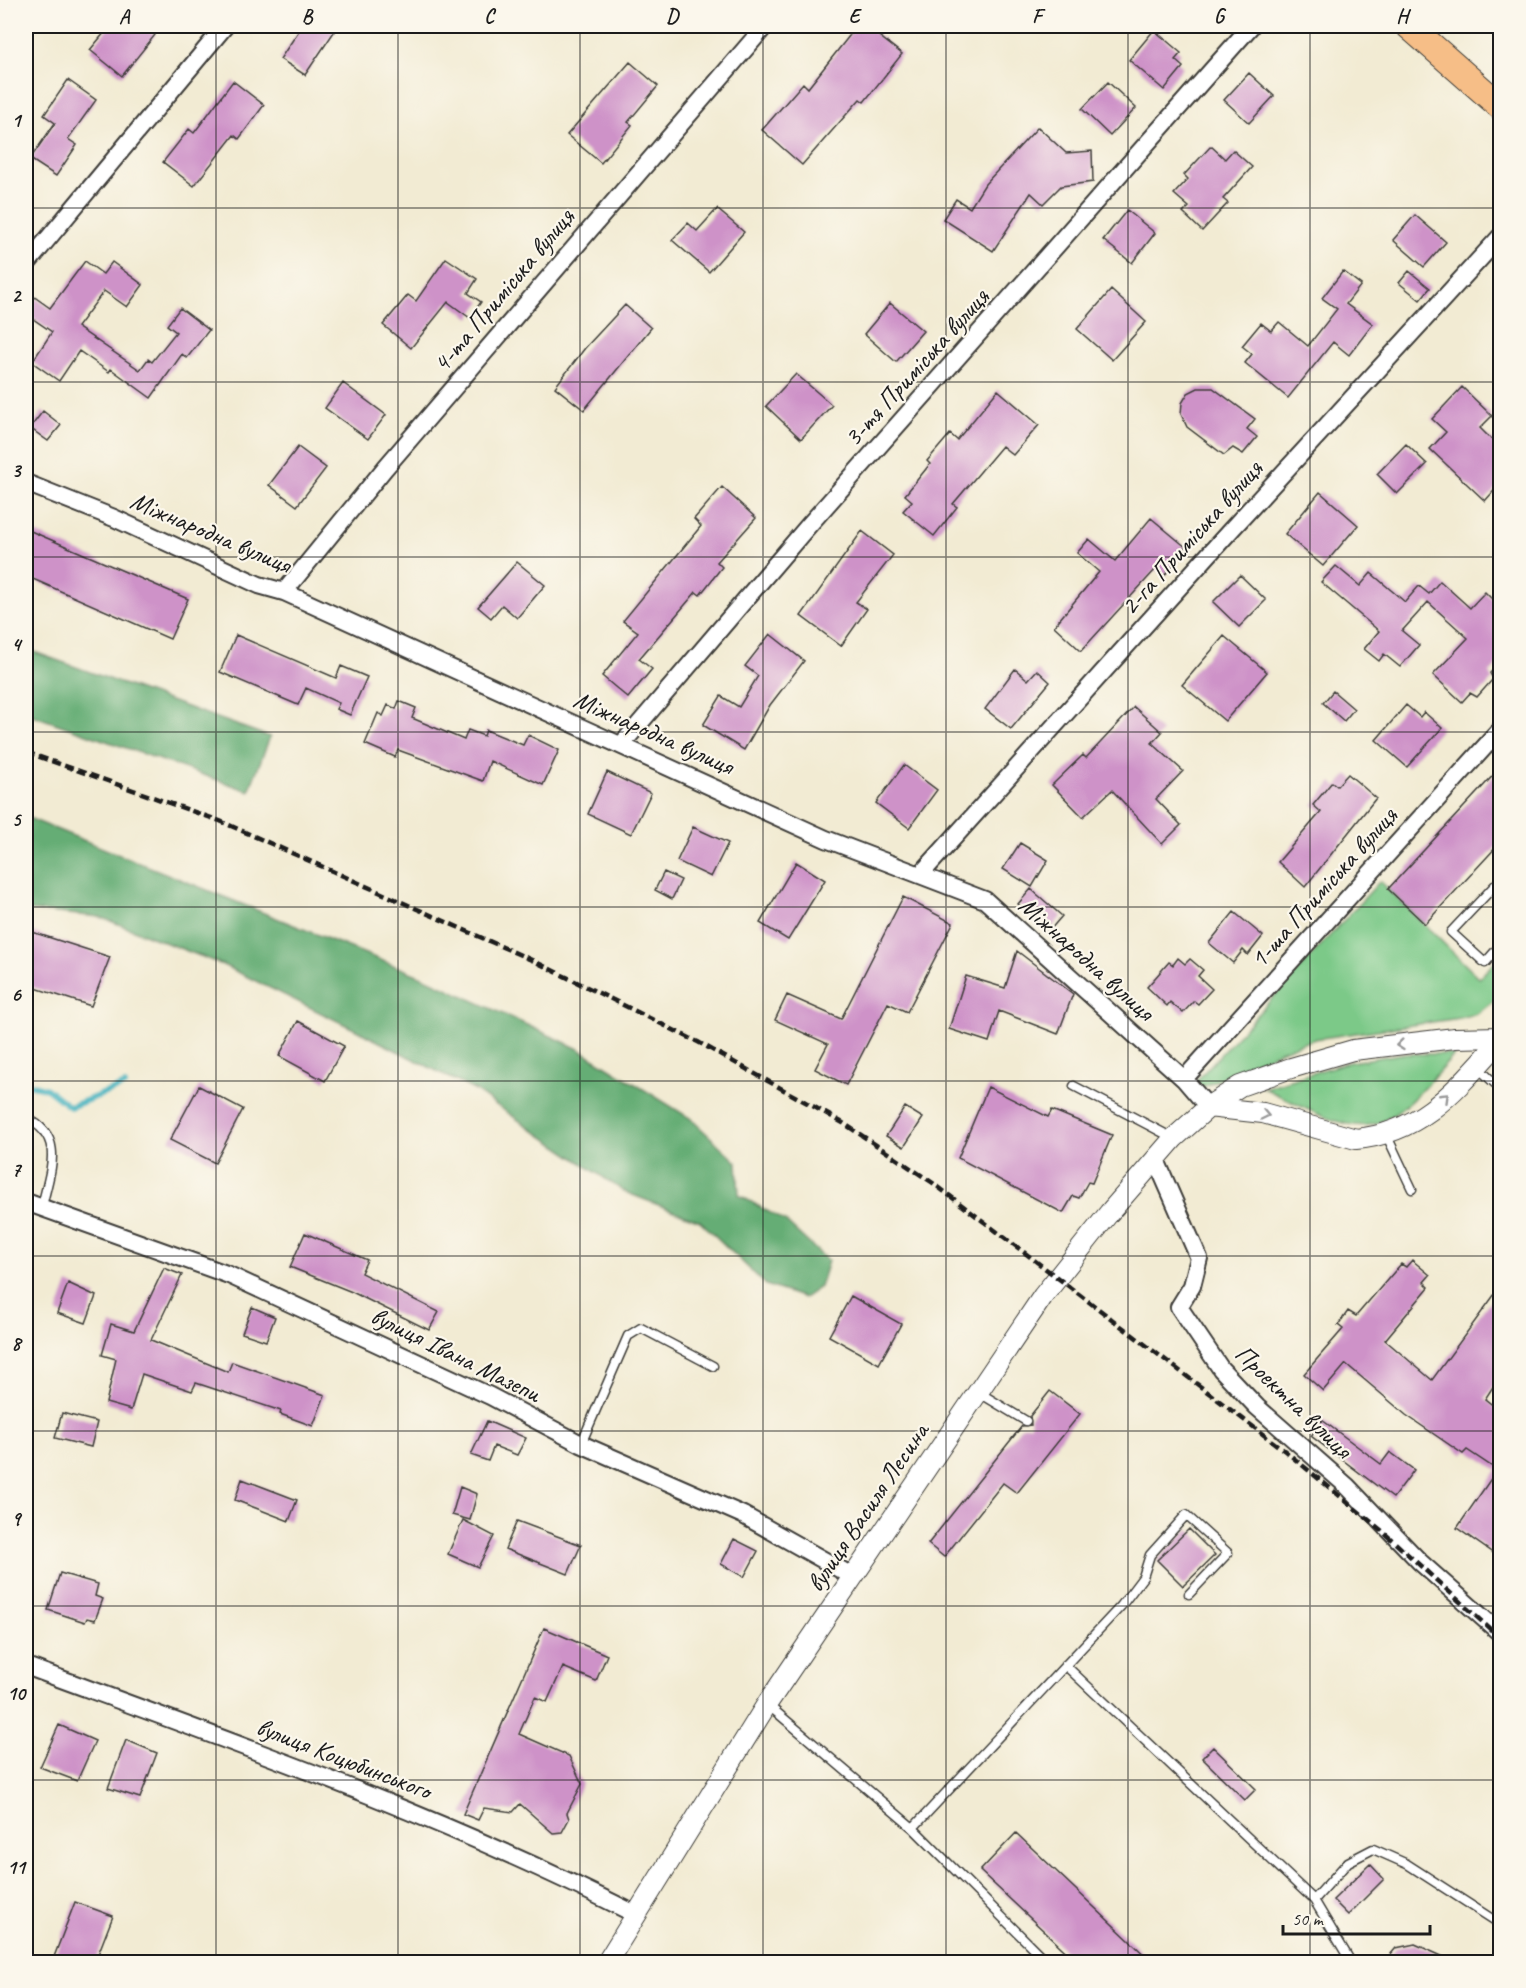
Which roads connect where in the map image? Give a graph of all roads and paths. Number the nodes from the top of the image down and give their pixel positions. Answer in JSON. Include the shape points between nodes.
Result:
{"nodes":[{"id":1,"x":225,"y":26,"type":"edge"},
{"id":2,"x":765,"y":26,"type":"edge"},
{"id":3,"x":1251,"y":26,"type":"edge"},
{"id":4,"x":1409,"y":26,"type":"edge"},
{"id":5,"x":1500,"y":106,"type":"edge"},
{"id":6,"x":1500,"y":237,"type":"edge"},
{"id":7,"x":26,"y":265,"type":"edge"},
{"id":8,"x":26,"y":483,"type":"edge"},
{"id":9,"x":284,"y":592,"type":"junction"},
{"id":10,"x":1500,"y":730,"type":"edge"},
{"id":11,"x":622,"y":744,"type":"junction"},
{"id":12,"x":921,"y":874,"type":"junction"},
{"id":13,"x":1500,"y":880,"type":"edge"},
{"id":14,"x":1500,"y":946,"type":"edge"},
{"id":15,"x":1500,"y":1039,"type":"edge"},
{"id":16,"x":1477,"y":1067,"type":"junction"},
{"id":17,"x":1184,"y":1079,"type":"junction"},
{"id":18,"x":1074,"y":1086,"type":"dead end"},
{"id":19,"x":1500,"y":1088,"type":"edge"},
{"id":20,"x":1208,"y":1107,"type":"junction"},
{"id":21,"x":26,"y":1118,"type":"edge"},
{"id":22,"x":1386,"y":1133,"type":"junction"},
{"id":23,"x":1174,"y":1138,"type":"junction"},
{"id":24,"x":1156,"y":1160,"type":"junction"},
{"id":25,"x":1412,"y":1189,"type":"dead end"},
{"id":26,"x":26,"y":1202,"type":"edge"},
{"id":27,"x":42,"y":1207,"type":"junction"},
{"id":28,"x":713,"y":1366,"type":"dead end"},
{"id":29,"x":978,"y":1392,"type":"junction"},
{"id":30,"x":1026,"y":1421,"type":"dead end"},
{"id":31,"x":581,"y":1444,"type":"junction"},
{"id":32,"x":852,"y":1576,"type":"junction"},
{"id":33,"x":1190,"y":1594,"type":"dead end"},
{"id":34,"x":1500,"y":1633,"type":"edge"},
{"id":35,"x":1065,"y":1665,"type":"junction"},
{"id":36,"x":26,"y":1666,"type":"edge"},
{"id":37,"x":767,"y":1704,"type":"junction"},
{"id":38,"x":913,"y":1828,"type":"junction"},
{"id":39,"x":1314,"y":1900,"type":"junction"},
{"id":40,"x":637,"y":1914,"type":"junction"},
{"id":41,"x":1500,"y":1924,"type":"edge"},
{"id":42,"x":607,"y":1962,"type":"edge"},
{"id":43,"x":1047,"y":1962,"type":"edge"},
{"id":44,"x":1351,"y":1962,"type":"edge"}],
"edges":[{"from":1,"to":7,"type":"street"},
{"from":2,"to":9,"type":"street","name":"4-та Приміська вулиця","via":[[385,468]]},
{"from":3,"to":11,"type":"street","name":"3-тя Приміська вулиця","via":[[809,525]]},
{"from":4,"to":5,"type":"main road"},
{"from":6,"to":12,"type":"street","name":"2-га Приміська вулиця"},
{"from":8,"to":9,"type":"street","name":"Міжнародна вулиця","via":[[114,518],[259,585]]},
{"from":9,"to":11,"type":"street","name":"Міжнародна вулиця"},
{"from":10,"to":17,"type":"street","name":"1-ша Приміська вулиця"},
{"from":11,"to":12,"type":"street","name":"Міжнародна вулиця","via":[[826,838]]},
{"from":12,"to":17,"type":"street","name":"Міжнародна вулиця","via":[[985,900]]},
{"from":13,"to":14,"type":"lane","via":[[1451,932],[1485,963]]},
{"from":15,"to":16,"type":"street","name":"вулиця Василя Лесина"},
{"from":15,"to":20,"type":"street","name":"вулиця Василя Лесина","one_way":true,"via":[[1455,1038],[1353,1050],[1240,1086]]},
{"from":16,"to":19,"type":"lane"},
{"from":22,"to":16,"type":"street","name":"вулиця Василя Лесина","one_way":true,"via":[[1424,1118]]},
{"from":17,"to":20,"type":"street","name":"Міжнародна вулиця"},
{"from":18,"to":23,"type":"lane"},
{"from":20,"to":22,"type":"street","name":"вулиця Василя Лесина","one_way":true,"via":[[1263,1113],[1356,1139]]},
{"from":20,"to":23,"type":"street","name":"вулиця Василя Лесина"},
{"from":21,"to":27,"type":"lane","via":[[44,1128],[54,1152]]},
{"from":22,"to":25,"type":"lane"},
{"from":23,"to":24,"type":"street","name":"вулиця Василя Лесина"},
{"from":24,"to":29,"type":"street","name":"вулиця Василя Лесина","via":[[1043,1296]]},
{"from":24,"to":34,"type":"street","name":"Проектна вулиця","via":[[1199,1258],[1192,1286],[1179,1307],[1221,1369],[1257,1407],[1347,1486],[1420,1562]]},
{"from":26,"to":27,"type":"street","name":"вулиця Івана Мазепи"},
{"from":27,"to":31,"type":"street","name":"вулиця Івана Мазепи","via":[[229,1275],[490,1396]]},
{"from":28,"to":31,"type":"lane","via":[[641,1328],[633,1331]]},
{"from":29,"to":30,"type":"lane"},
{"from":29,"to":32,"type":"street","name":"вулиця Василя Лесина"},
{"from":31,"to":32,"type":"street","name":"вулиця Івана Мазепи","via":[[743,1515]]},
{"from":32,"to":37,"type":"street","name":"вулиця Василя Лесина"},
{"from":33,"to":35,"type":"lane","via":[[1228,1553],[1186,1515],[1150,1555],[1143,1577],[1121,1606]]},
{"from":35,"to":38,"type":"lane"},
{"from":35,"to":39,"type":"lane"},
{"from":36,"to":40,"type":"street","name":"вулиця Коцюбинського","via":[[394,1803]]},
{"from":37,"to":38,"type":"lane"},
{"from":37,"to":40,"type":"street","name":"вулиця Василя Лесина"},
{"from":38,"to":43,"type":"lane"},
{"from":39,"to":41,"type":"lane","via":[[1348,1862],[1373,1849],[1407,1864]]},
{"from":39,"to":44,"type":"lane"},
{"from":40,"to":42,"type":"street","name":"вулиця Василя Лесина"}]}
